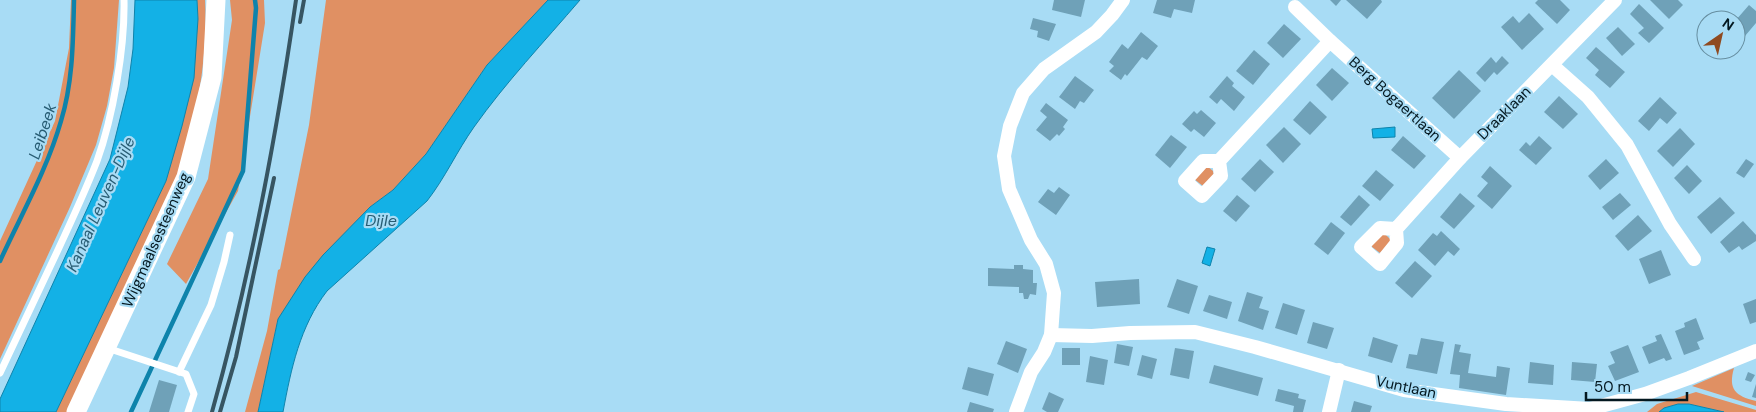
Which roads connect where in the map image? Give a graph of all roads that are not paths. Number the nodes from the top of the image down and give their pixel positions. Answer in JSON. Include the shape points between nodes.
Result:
{"nodes":[{"id":1,"x":124,"y":0,"type":"edge"},
{"id":2,"x":216,"y":0,"type":"edge"},
{"id":3,"x":1124,"y":0,"type":"edge"},
{"id":4,"x":1615,"y":0,"type":"edge"},
{"id":5,"x":1295,"y":7,"type":"dead end"},
{"id":6,"x":1330,"y":41,"type":"junction"},
{"id":7,"x":1552,"y":65,"type":"junction"},
{"id":8,"x":1460,"y":158,"type":"junction"},
{"id":9,"x":1219,"y":161,"type":"dead end"},
{"id":10,"x":1396,"y":229,"type":"dead end"},
{"id":11,"x":230,"y":235,"type":"dead end"},
{"id":12,"x":1694,"y":259,"type":"dead end"},
{"id":13,"x":1051,"y":335,"type":"junction"},
{"id":14,"x":106,"y":347,"type":"junction"},
{"id":15,"x":1756,"y":351,"type":"edge"},
{"id":16,"x":1340,"y":370,"type":"junction"},
{"id":17,"x":0,"y":372,"type":"edge"},
{"id":18,"x":179,"y":372,"type":"junction"},
{"id":19,"x":76,"y":412,"type":"edge"},
{"id":20,"x":188,"y":412,"type":"edge"},
{"id":21,"x":1016,"y":412,"type":"edge"},
{"id":22,"x":1329,"y":412,"type":"edge"}],
"edges":[{"from":1,"to":17,"type":"lane","via":[[116,85],[97,160]]},
{"from":2,"to":14,"type":"street","name":"Wijgmaalsesteenweg","via":[[212,77],[186,178]]},
{"from":3,"to":13,"type":"street","via":[[1096,32],[1044,69],[1023,93],[1010,126],[1004,156],[1009,189],[1031,240],[1046,264],[1054,293]]},
{"from":4,"to":7,"type":"street","name":"Draaklaan"},
{"from":5,"to":6,"type":"street","name":"Berg Bogaertlaan"},
{"from":6,"to":8,"type":"street","name":"Berg Bogaertlaan"},
{"from":6,"to":9,"type":"street"},
{"from":7,"to":8,"type":"street","name":"Draaklaan"},
{"from":7,"to":12,"type":"street","via":[[1588,97],[1627,145],[1670,224]]},
{"from":8,"to":10,"type":"street","name":"Draaklaan"},
{"from":11,"to":18,"type":"lane","via":[[211,305]]},
{"from":13,"to":16,"type":"street","name":"Vuntlaan","via":[[1194,332]]},
{"from":13,"to":21,"type":"street","via":[[1031,372]]},
{"from":14,"to":18,"type":"lane"},
{"from":14,"to":19,"type":"street","name":"Wijgmaalsesteenweg"},
{"from":15,"to":16,"type":"street","name":"Vuntlaan","via":[[1645,394],[1590,409],[1506,404],[1404,390]]},
{"from":16,"to":22,"type":"street"},
{"from":18,"to":20,"type":"lane","via":[[186,374],[194,394]]}]}
